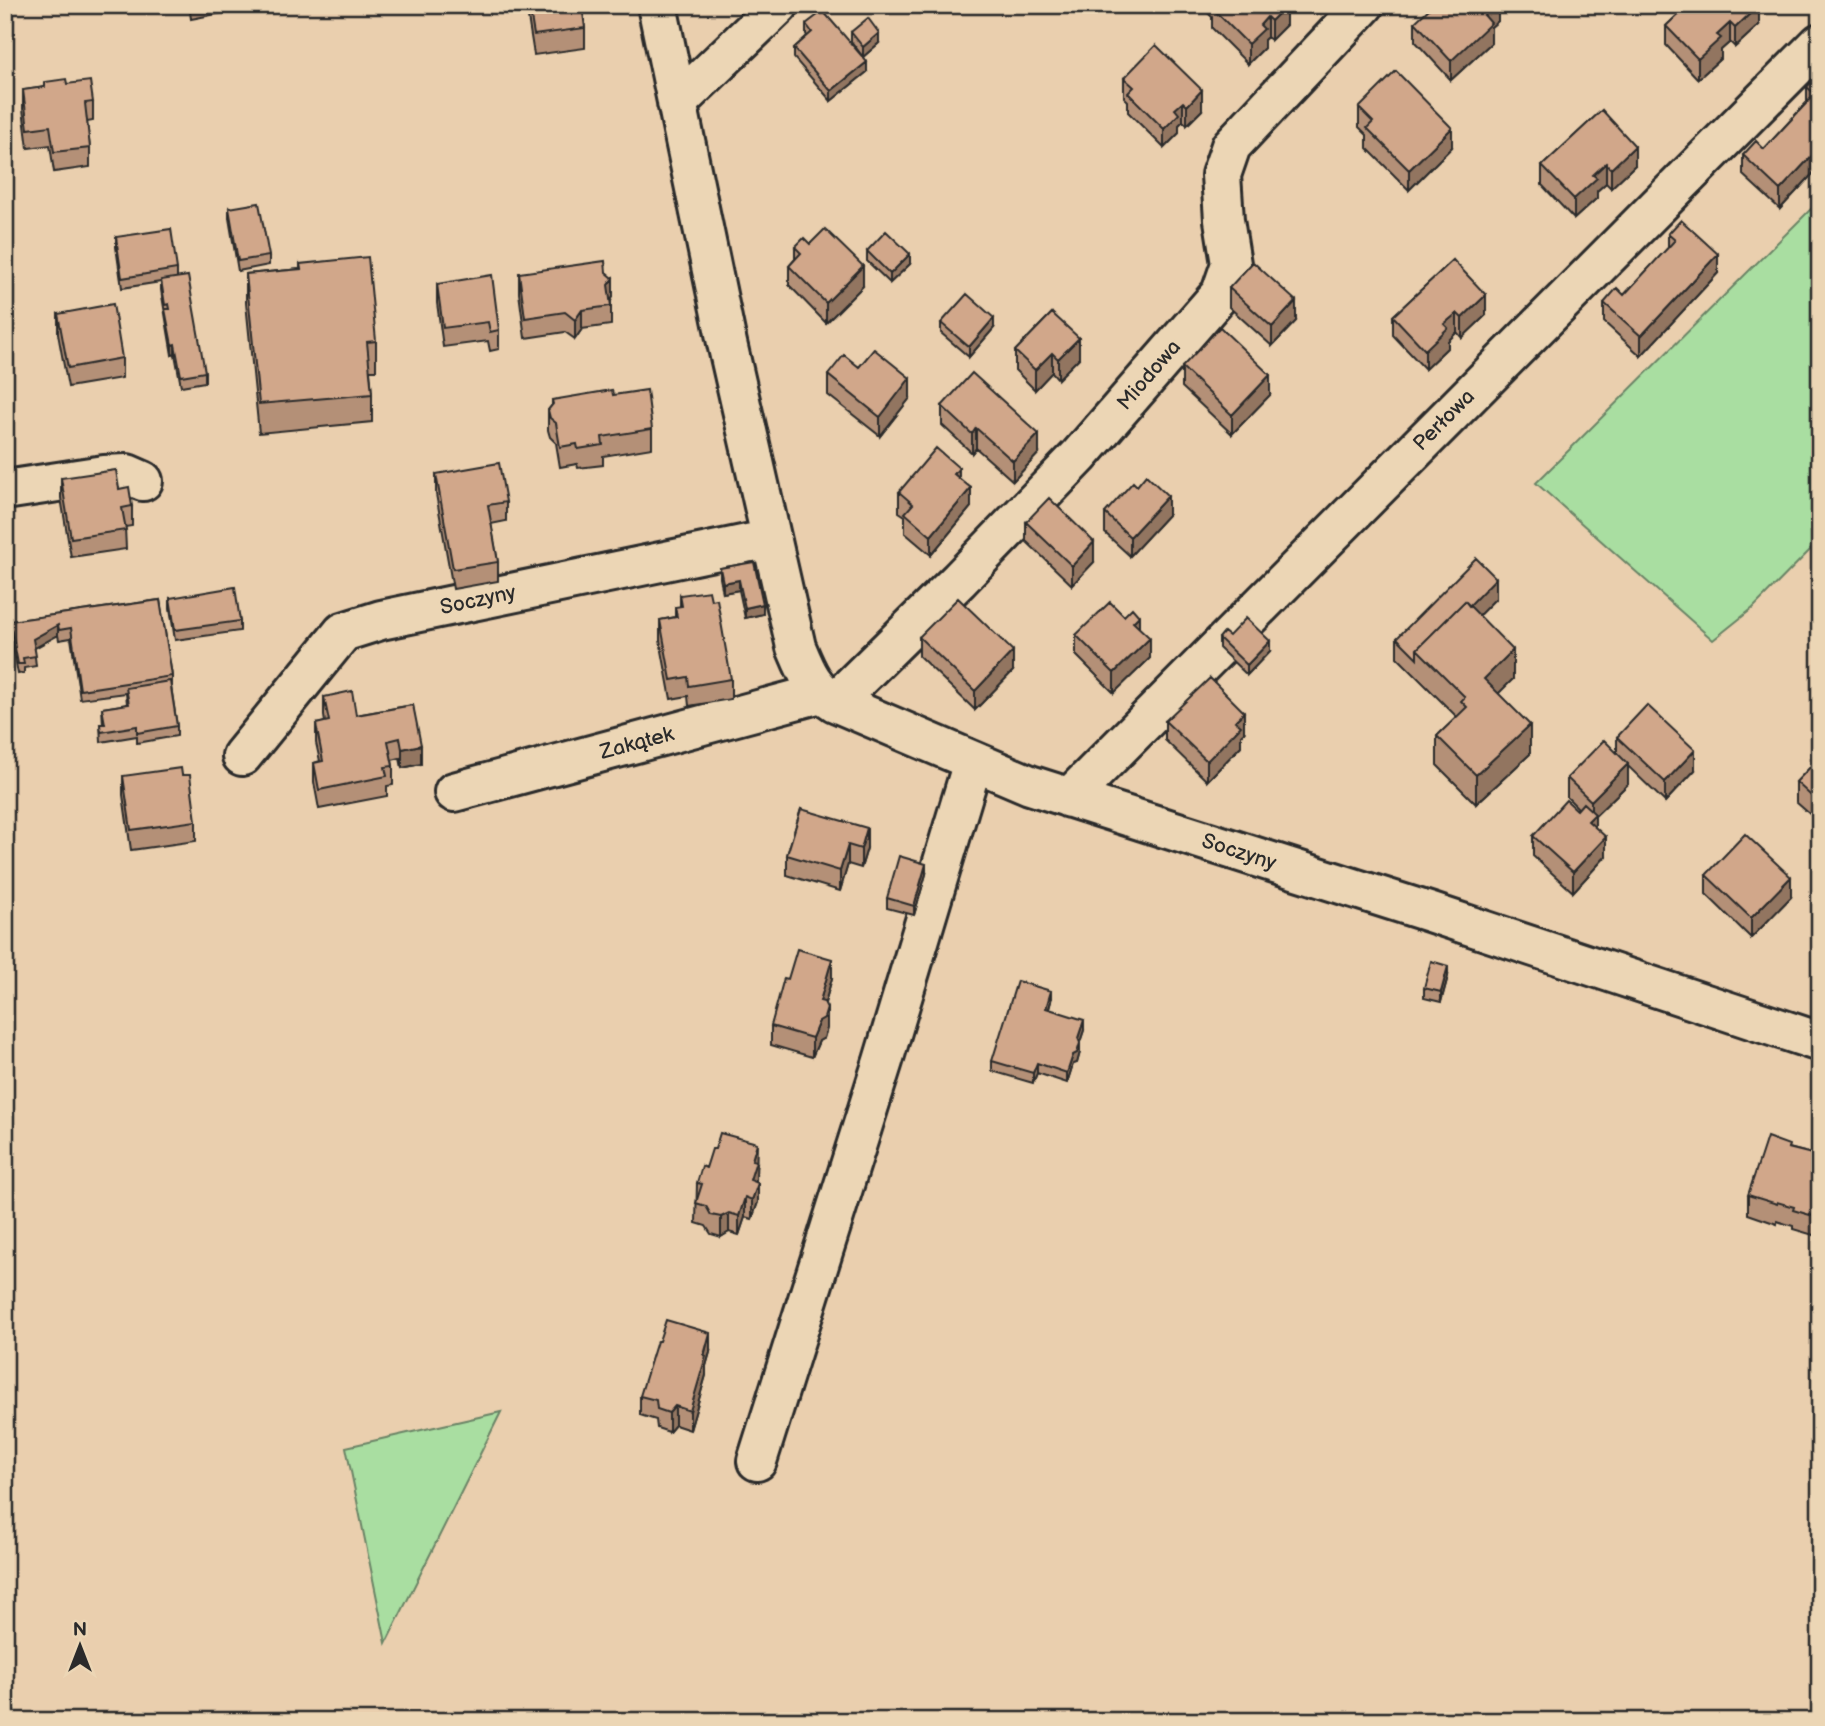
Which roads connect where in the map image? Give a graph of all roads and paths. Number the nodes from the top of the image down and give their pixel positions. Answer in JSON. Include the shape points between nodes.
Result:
{"nodes":[{"id":1,"x":657,"y":5,"type":"edge"},
{"id":2,"x":779,"y":5,"type":"edge"},
{"id":3,"x":1364,"y":5,"type":"edge"},
{"id":4,"x":1820,"y":43,"type":"edge"},
{"id":5,"x":677,"y":103,"type":"junction"},
{"id":6,"x":143,"y":481,"type":"dead end"},
{"id":7,"x":5,"y":490,"type":"edge"},
{"id":8,"x":771,"y":539,"type":"junction"},
{"id":9,"x":828,"y":698,"type":"junction"},
{"id":10,"x":242,"y":756,"type":"dead end"},
{"id":11,"x":972,"y":761,"type":"junction"},
{"id":12,"x":454,"y":792,"type":"dead end"},
{"id":13,"x":1069,"y":798,"type":"junction"},
{"id":14,"x":1820,"y":1042,"type":"edge"},
{"id":15,"x":757,"y":1461,"type":"dead end"}],
"edges":[{"from":1,"to":5,"type":"street"},
{"from":2,"to":5,"type":"street"},
{"from":3,"to":9,"type":"street","name":"Miodowa","via":[[1231,146],[1221,175],[1231,264],[1221,293],[1079,456],[959,580]]},
{"from":4,"to":13,"type":"street","name":"Perłowa"},
{"from":5,"to":8,"type":"street"},
{"from":6,"to":7,"type":"street","via":[[127,474],[104,475]]},
{"from":8,"to":9,"type":"street","via":[[796,648],[806,673]]},
{"from":8,"to":10,"type":"street","name":"Soczyny","via":[[381,620],[343,632]]},
{"from":9,"to":11,"type":"street","name":"Soczyny"},
{"from":9,"to":12,"type":"street","name":"Zakątek"},
{"from":11,"to":13,"type":"street","name":"Soczyny"},
{"from":11,"to":15,"type":"street"},
{"from":13,"to":14,"type":"street","name":"Soczyny"}]}
